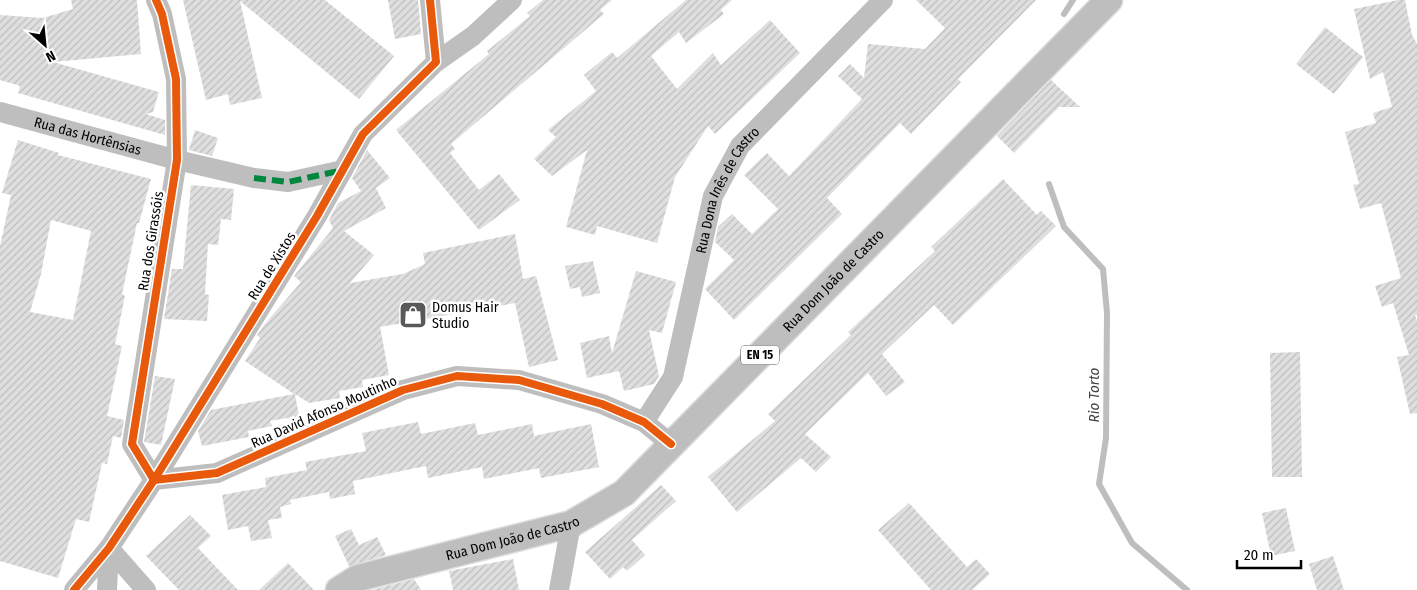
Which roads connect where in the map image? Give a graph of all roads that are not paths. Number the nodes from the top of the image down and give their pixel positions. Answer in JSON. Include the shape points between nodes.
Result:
{"nodes":[{"id":1,"x":156,"y":0,"type":"edge"},
{"id":2,"x":430,"y":0,"type":"edge"},
{"id":3,"x":512,"y":0,"type":"edge"},
{"id":4,"x":883,"y":0,"type":"edge"},
{"id":5,"x":1109,"y":0,"type":"edge"},
{"id":6,"x":436,"y":62,"type":"junction"},
{"id":7,"x":0,"y":113,"type":"edge"},
{"id":8,"x":177,"y":160,"type":"junction"},
{"id":9,"x":343,"y":170,"type":"junction"},
{"id":10,"x":644,"y":422,"type":"junction"},
{"id":11,"x":671,"y":444,"type":"junction"},
{"id":12,"x":154,"y":480,"type":"junction"},
{"id":13,"x":571,"y":524,"type":"junction"},
{"id":14,"x":109,"y":548,"type":"junction"},
{"id":15,"x":74,"y":590,"type":"edge"},
{"id":16,"x":107,"y":590,"type":"edge"},
{"id":17,"x":146,"y":590,"type":"edge"},
{"id":18,"x":339,"y":590,"type":"edge"},
{"id":19,"x":559,"y":590,"type":"edge"}],
"edges":[{"from":1,"to":8,"type":"street","name":"Rua dos Girassóis","via":[[176,79]]},
{"from":2,"to":6,"type":"street"},
{"from":3,"to":6,"type":"street","name":"Rua de Xistos","via":[[473,36]]},
{"from":4,"to":10,"type":"street","name":"Rua Dona Inês de Castro","via":[[740,146],[713,196],[673,377]]},
{"from":5,"to":11,"type":"main road","name":"Rua Dom João de Castro","number":"EN 15"},
{"from":6,"to":9,"type":"street","name":"Rua de Xistos","via":[[363,134]]},
{"from":7,"to":8,"type":"street","name":"Rua das Hortênsias"},
{"from":8,"to":9,"type":"street","name":"Rua das Hortênsias","via":[[254,178],[288,182]]},
{"from":8,"to":12,"type":"street","name":"Rua dos Girassóis","via":[[132,444]]},
{"from":9,"to":12,"type":"street","name":"Rua de Xistos"},
{"from":10,"to":11,"type":"street","name":"Rua David Afonso Moutinho"},
{"from":10,"to":12,"type":"street","name":"Rua David Afonso Moutinho","via":[[602,404],[519,380],[457,376],[403,390],[217,473]]},
{"from":11,"to":13,"type":"main road","name":"Rua Dom João de Castro","number":"EN 15","via":[[624,493]]},
{"from":12,"to":14,"type":"street","name":"Rua de Xistos"},
{"from":13,"to":18,"type":"main road","name":"Rua Dom João de Castro","number":"EN 15","via":[[358,578]]},
{"from":13,"to":19,"type":"street"},
{"from":14,"to":15,"type":"street","name":"Rua de Xistos"},
{"from":14,"to":16,"type":"street"},
{"from":14,"to":17,"type":"street"}]}
